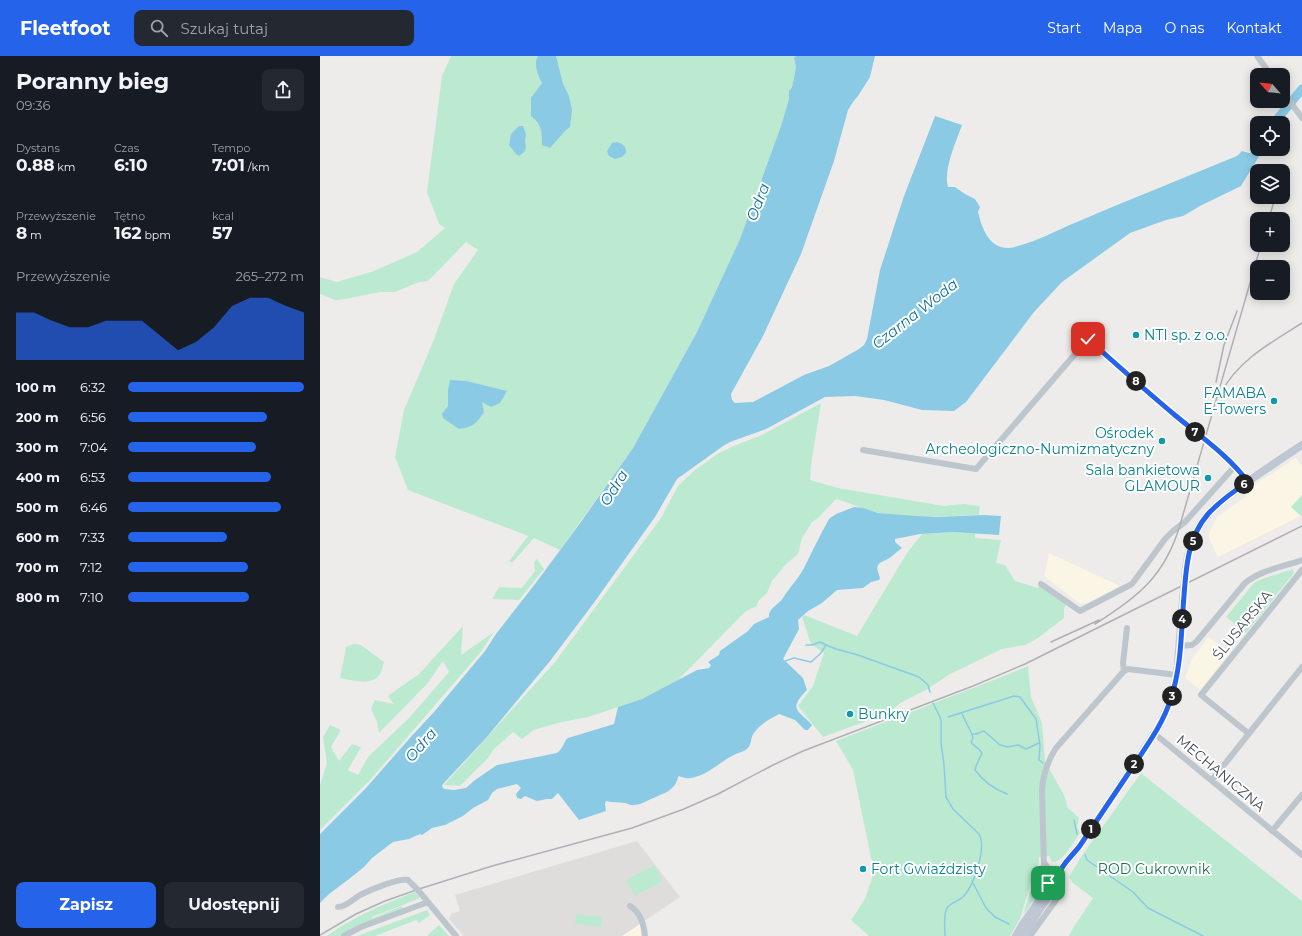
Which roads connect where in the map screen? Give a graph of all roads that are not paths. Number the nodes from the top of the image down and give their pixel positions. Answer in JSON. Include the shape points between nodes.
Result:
{"nodes":[{"id":1,"x":1257,"y":56,"type":"edge"},
{"id":2,"x":1266,"y":68,"type":"edge"},
{"id":3,"x":1290,"y":101,"type":"edge"},
{"id":4,"x":1302,"y":118,"type":"edge"},
{"id":5,"x":1302,"y":445,"type":"edge"},
{"id":6,"x":863,"y":450,"type":"dead end"},
{"id":7,"x":1235,"y":466,"type":"junction"},
{"id":8,"x":1248,"y":482,"type":"junction"},
{"id":9,"x":1301,"y":561,"type":"edge"},
{"id":10,"x":1302,"y":570,"type":"edge"},
{"id":11,"x":1041,"y":584,"type":"dead end"},
{"id":12,"x":1127,"y":628,"type":"dead end"},
{"id":13,"x":1180,"y":646,"type":"junction"},
{"id":14,"x":1302,"y":667,"type":"edge"},
{"id":15,"x":1124,"y":671,"type":"junction"},
{"id":16,"x":1177,"y":675,"type":"junction"},
{"id":17,"x":1248,"y":733,"type":"junction"},
{"id":18,"x":1155,"y":734,"type":"junction"},
{"id":19,"x":1212,"y":780,"type":"junction"},
{"id":20,"x":1302,"y":795,"type":"edge"},
{"id":21,"x":1272,"y":831,"type":"junction"},
{"id":22,"x":1079,"y":847,"type":"junction"},
{"id":23,"x":1302,"y":855,"type":"edge"},
{"id":24,"x":1044,"y":860,"type":"junction"},
{"id":25,"x":1066,"y":862,"type":"junction"},
{"id":26,"x":1056,"y":882,"type":"junction"},
{"id":27,"x":1048,"y":888,"type":"junction"},
{"id":28,"x":428,"y":902,"type":"junction"},
{"id":29,"x":630,"y":906,"type":"dead end"},
{"id":30,"x":338,"y":907,"type":"dead end"},
{"id":31,"x":345,"y":936,"type":"edge"},
{"id":32,"x":456,"y":936,"type":"edge"},
{"id":33,"x":645,"y":936,"type":"edge"},
{"id":34,"x":1016,"y":936,"type":"edge"},
{"id":35,"x":1025,"y":936,"type":"edge"},
{"id":36,"x":1030,"y":936,"type":"edge"}],
"edges":[{"from":1,"to":2,"type":"street"},
{"from":3,"to":4,"type":"street"},
{"from":5,"to":8,"type":"main road"},
{"from":6,"to":7,"type":"street","via":[[976,469],[1088,339]]},
{"from":7,"to":8,"type":"street"},
{"from":7,"to":11,"type":"street","via":[[1185,522],[1165,539],[1137,579],[1127,588],[1080,611]]},
{"from":8,"to":13,"type":"main road","bridge":true,"via":[[1216,506],[1201,523],[1191,545],[1186,568]]},
{"from":9,"to":13,"type":"street","via":[[1260,573],[1252,578],[1197,641],[1192,645]]},
{"from":10,"to":17,"type":"street","name":"ŚLUSARSKA","via":[[1201,695]]},
{"from":12,"to":15,"type":"street"},
{"from":13,"to":16,"type":"main road"},
{"from":14,"to":17,"type":"street"},
{"from":15,"to":16,"type":"street"},
{"from":15,"to":24,"type":"street","via":[[1056,748],[1045,770],[1042,779]]},
{"from":16,"to":18,"type":"main road","via":[[1166,712]]},
{"from":17,"to":19,"type":"street"},
{"from":18,"to":19,"type":"street","name":"MECHANICZNA"},
{"from":18,"to":22,"type":"main road"},
{"from":19,"to":21,"type":"street","name":"MECHANICZNA"},
{"from":20,"to":21,"type":"street"},
{"from":21,"to":23,"type":"street","name":"MECHANICZNA"},
{"from":22,"to":25,"type":"main road"},
{"from":22,"to":26,"type":"main road","via":[[1069,866]]},
{"from":24,"to":25,"type":"street","via":[[1048,866],[1055,867]]},
{"from":24,"to":26,"type":"street"},
{"from":24,"to":27,"type":"street"},
{"from":25,"to":26,"type":"main road"},
{"from":26,"to":27,"type":"main road"},
{"from":26,"to":35,"type":"main road"},
{"from":26,"to":36,"type":"street","via":[[1058,897]]},
{"from":27,"to":34,"type":"main road"},
{"from":28,"to":30,"type":"street","via":[[408,880],[400,880],[370,890]]},
{"from":28,"to":31,"type":"street"},
{"from":28,"to":32,"type":"street"},
{"from":29,"to":33,"type":"street","via":[[644,924]]}]}
